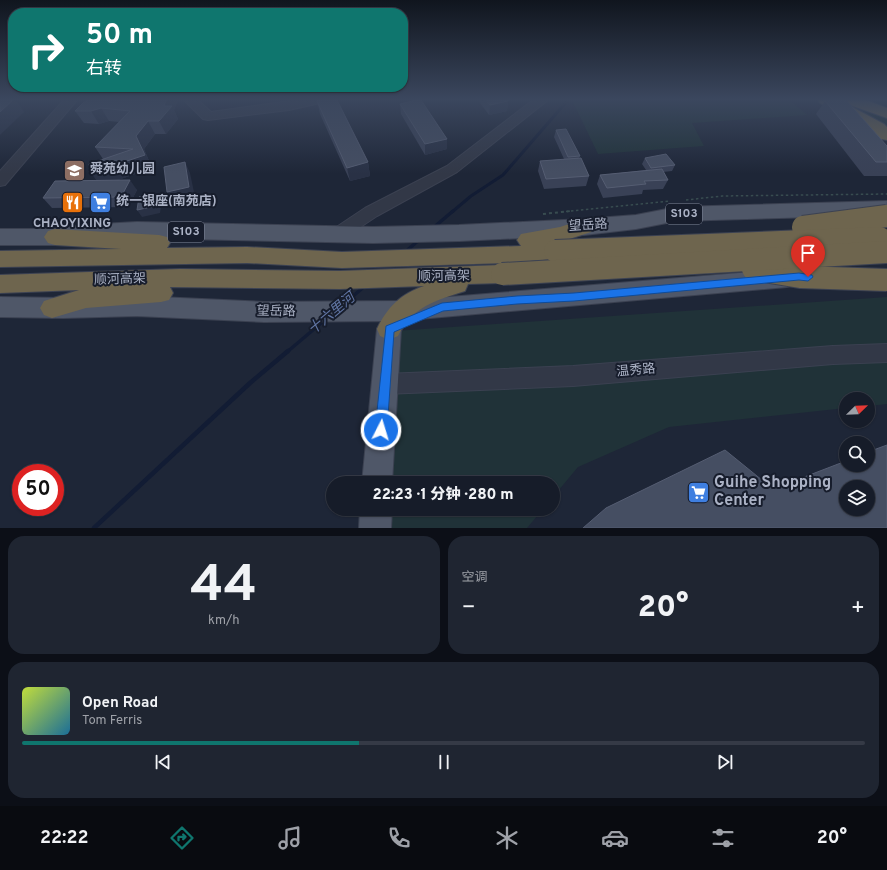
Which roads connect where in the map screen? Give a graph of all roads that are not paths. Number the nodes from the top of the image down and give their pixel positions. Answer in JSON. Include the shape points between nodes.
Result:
{"nodes":[{"id":1,"x":50,"y":125,"type":"edge"},
{"id":2,"x":510,"y":125,"type":"edge"},
{"id":3,"x":872,"y":125,"type":"edge"},
{"id":4,"x":887,"y":135,"type":"edge"},
{"id":5,"x":0,"y":182,"type":"edge"},
{"id":6,"x":877,"y":208,"type":"edge"},
{"id":7,"x":887,"y":216,"type":"edge"},
{"id":8,"x":887,"y":221,"type":"edge"},
{"id":9,"x":584,"y":227,"type":"junction"},
{"id":10,"x":338,"y":234,"type":"junction"},
{"id":11,"x":0,"y":237,"type":"edge"},
{"id":12,"x":55,"y":237,"type":"junction"},
{"id":13,"x":887,"y":238,"type":"edge"},
{"id":14,"x":581,"y":250,"type":"junction"},
{"id":15,"x":887,"y":252,"type":"edge"},
{"id":16,"x":247,"y":255,"type":"junction"},
{"id":17,"x":448,"y":256,"type":"junction"},
{"id":18,"x":0,"y":259,"type":"edge"},
{"id":19,"x":712,"y":263,"type":"junction"},
{"id":20,"x":497,"y":275,"type":"junction"},
{"id":21,"x":887,"y":277,"type":"edge"},
{"id":22,"x":255,"y":280,"type":"junction"},
{"id":23,"x":887,"y":280,"type":"edge"},
{"id":24,"x":0,"y":284,"type":"edge"},
{"id":25,"x":0,"y":307,"type":"edge"},
{"id":26,"x":52,"y":308,"type":"junction"},
{"id":27,"x":395,"y":320,"type":"junction"},
{"id":28,"x":887,"y":353,"type":"edge"},
{"id":29,"x":385,"y":384,"type":"junction"},
{"id":30,"x":378,"y":476,"type":"edge"},
{"id":31,"x":376,"y":516,"type":"edge"},
{"id":32,"x":375,"y":528,"type":"edge"}],
"edges":[{"from":1,"to":5,"type":"street"},
{"from":2,"to":10,"type":"street","via":[[452,169],[371,212]]},
{"from":3,"to":4,"type":"highway"},
{"from":6,"to":8,"type":"main road"},
{"from":6,"to":9,"type":"main road","name":"望岳路","number":"S103","via":[[677,214],[636,222]]},
{"from":7,"to":14,"type":"highway","bridge":true,"via":[[779,230],[618,241]]},
{"from":9,"to":10,"type":"main road","name":"望岳路","number":"S103","via":[[459,233]]},
{"from":9,"to":17,"type":"highway","via":[[561,235],[511,243],[480,244]]},
{"from":10,"to":12,"type":"main road","name":"望岳路","number":"S103","via":[[137,230]]},
{"from":11,"to":12,"type":"main road","name":"望岳路","number":"S103"},
{"from":12,"to":16,"type":"highway","via":[[222,247]]},
{"from":13,"to":14,"type":"highway","name":"顺河高架","bridge":true},
{"from":14,"to":17,"type":"highway","name":"顺河高架","bridge":true},
{"from":15,"to":19,"type":"highway","name":"顺河高架","bridge":true},
{"from":16,"to":17,"type":"highway","name":"顺河高架","via":[[342,260]]},
{"from":16,"to":18,"type":"highway","name":"顺河高架"},
{"from":19,"to":20,"type":"highway","name":"顺河高架","bridge":true},
{"from":19,"to":23,"type":"highway","bridge":true,"via":[[800,277]]},
{"from":20,"to":22,"type":"highway","name":"顺河高架"},
{"from":20,"to":27,"type":"highway","via":[[426,294]]},
{"from":21,"to":27,"type":"main road","via":[[818,279],[799,276],[517,300],[442,307]]},
{"from":22,"to":24,"type":"highway","name":"顺河高架","via":[[180,278]]},
{"from":22,"to":26,"type":"highway","via":[[212,290],[86,298]]},
{"from":25,"to":26,"type":"main road","name":"望岳路"},
{"from":26,"to":27,"type":"main road","name":"望岳路","via":[[137,306],[264,312],[354,312]]},
{"from":27,"to":29,"type":"main road"},
{"from":28,"to":29,"type":"street","name":"温秀路","via":[[573,376]]},
{"from":29,"to":30,"type":"main road"},
{"from":31,"to":32,"type":"main road"}]}
